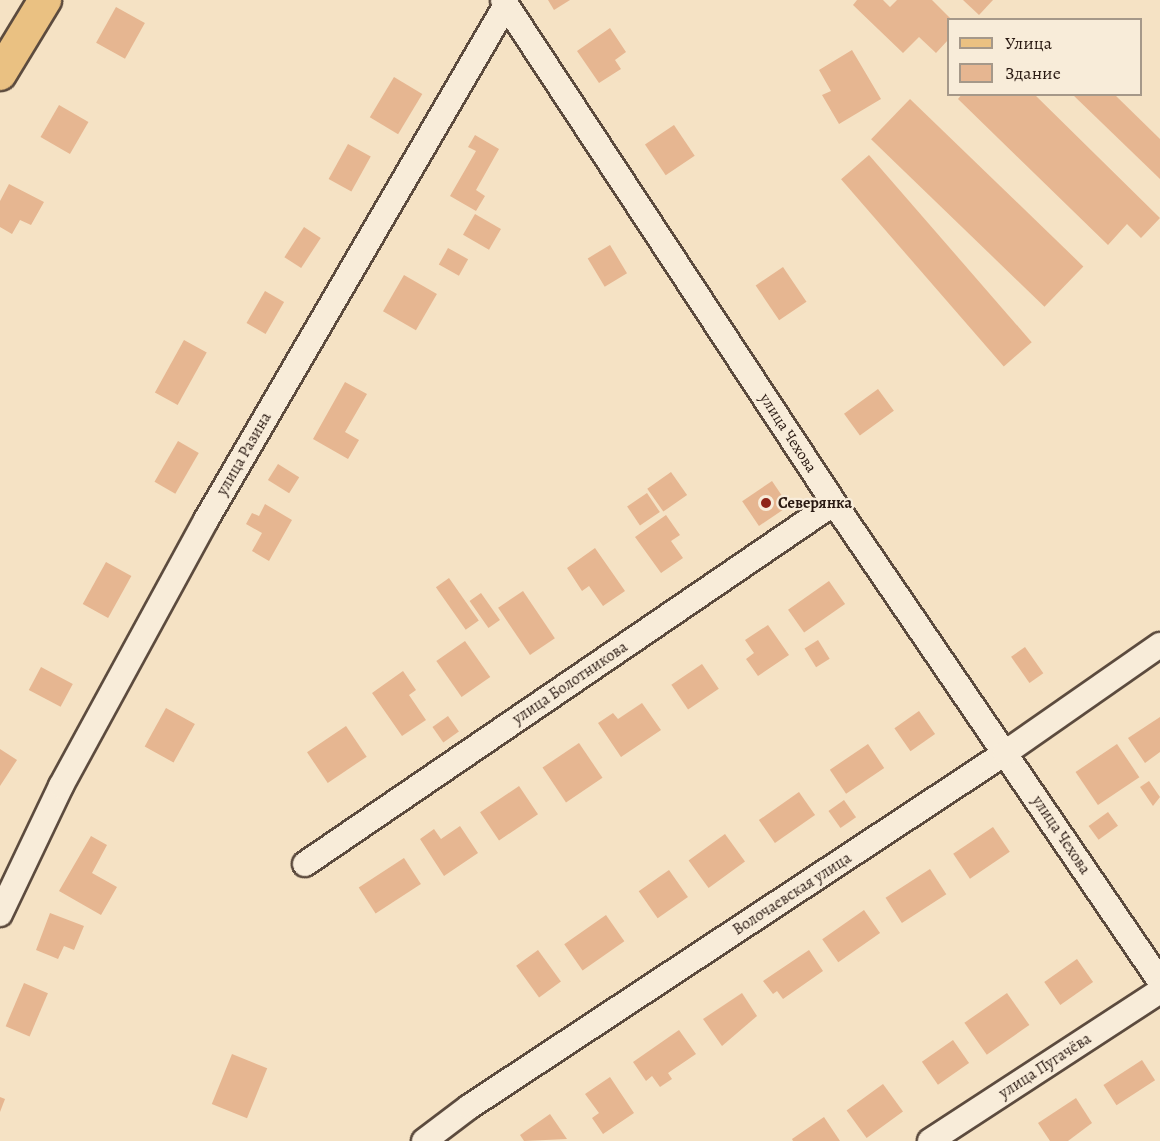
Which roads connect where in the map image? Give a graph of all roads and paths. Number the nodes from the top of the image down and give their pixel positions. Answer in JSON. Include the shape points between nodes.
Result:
{"nodes":[{"id":1,"x":45,"y":0,"type":"edge"},
{"id":2,"x":505,"y":3,"type":"edge"},
{"id":3,"x":0,"y":74,"type":"edge"},
{"id":4,"x":834,"y":503,"type":"junction"},
{"id":5,"x":1160,"y":645,"type":"edge"},
{"id":6,"x":1005,"y":753,"type":"junction"},
{"id":7,"x":305,"y":864,"type":"dead end"},
{"id":8,"x":0,"y":914,"type":"edge"},
{"id":9,"x":1160,"y":981,"type":"edge"},
{"id":10,"x":1160,"y":991,"type":"edge"},
{"id":11,"x":424,"y":1141,"type":"edge"},
{"id":12,"x":930,"y":1141,"type":"edge"}],
"edges":[{"from":1,"to":3,"type":"main road"},
{"from":2,"to":4,"type":"street","name":"улица Чехова"},
{"from":2,"to":8,"type":"street","name":"улица Разина","via":[[206,520],[61,786]]},
{"from":4,"to":6,"type":"street","name":"улица Чехова"},
{"from":4,"to":7,"type":"street","name":"улица Болотникова"},
{"from":5,"to":6,"type":"street","name":"Волочаевская улица"},
{"from":6,"to":9,"type":"street","name":"улица Чехова"},
{"from":6,"to":11,"type":"street","name":"Волочаевская улица","via":[[469,1107]]},
{"from":10,"to":12,"type":"street","name":"улица Пугачёва"}]}
